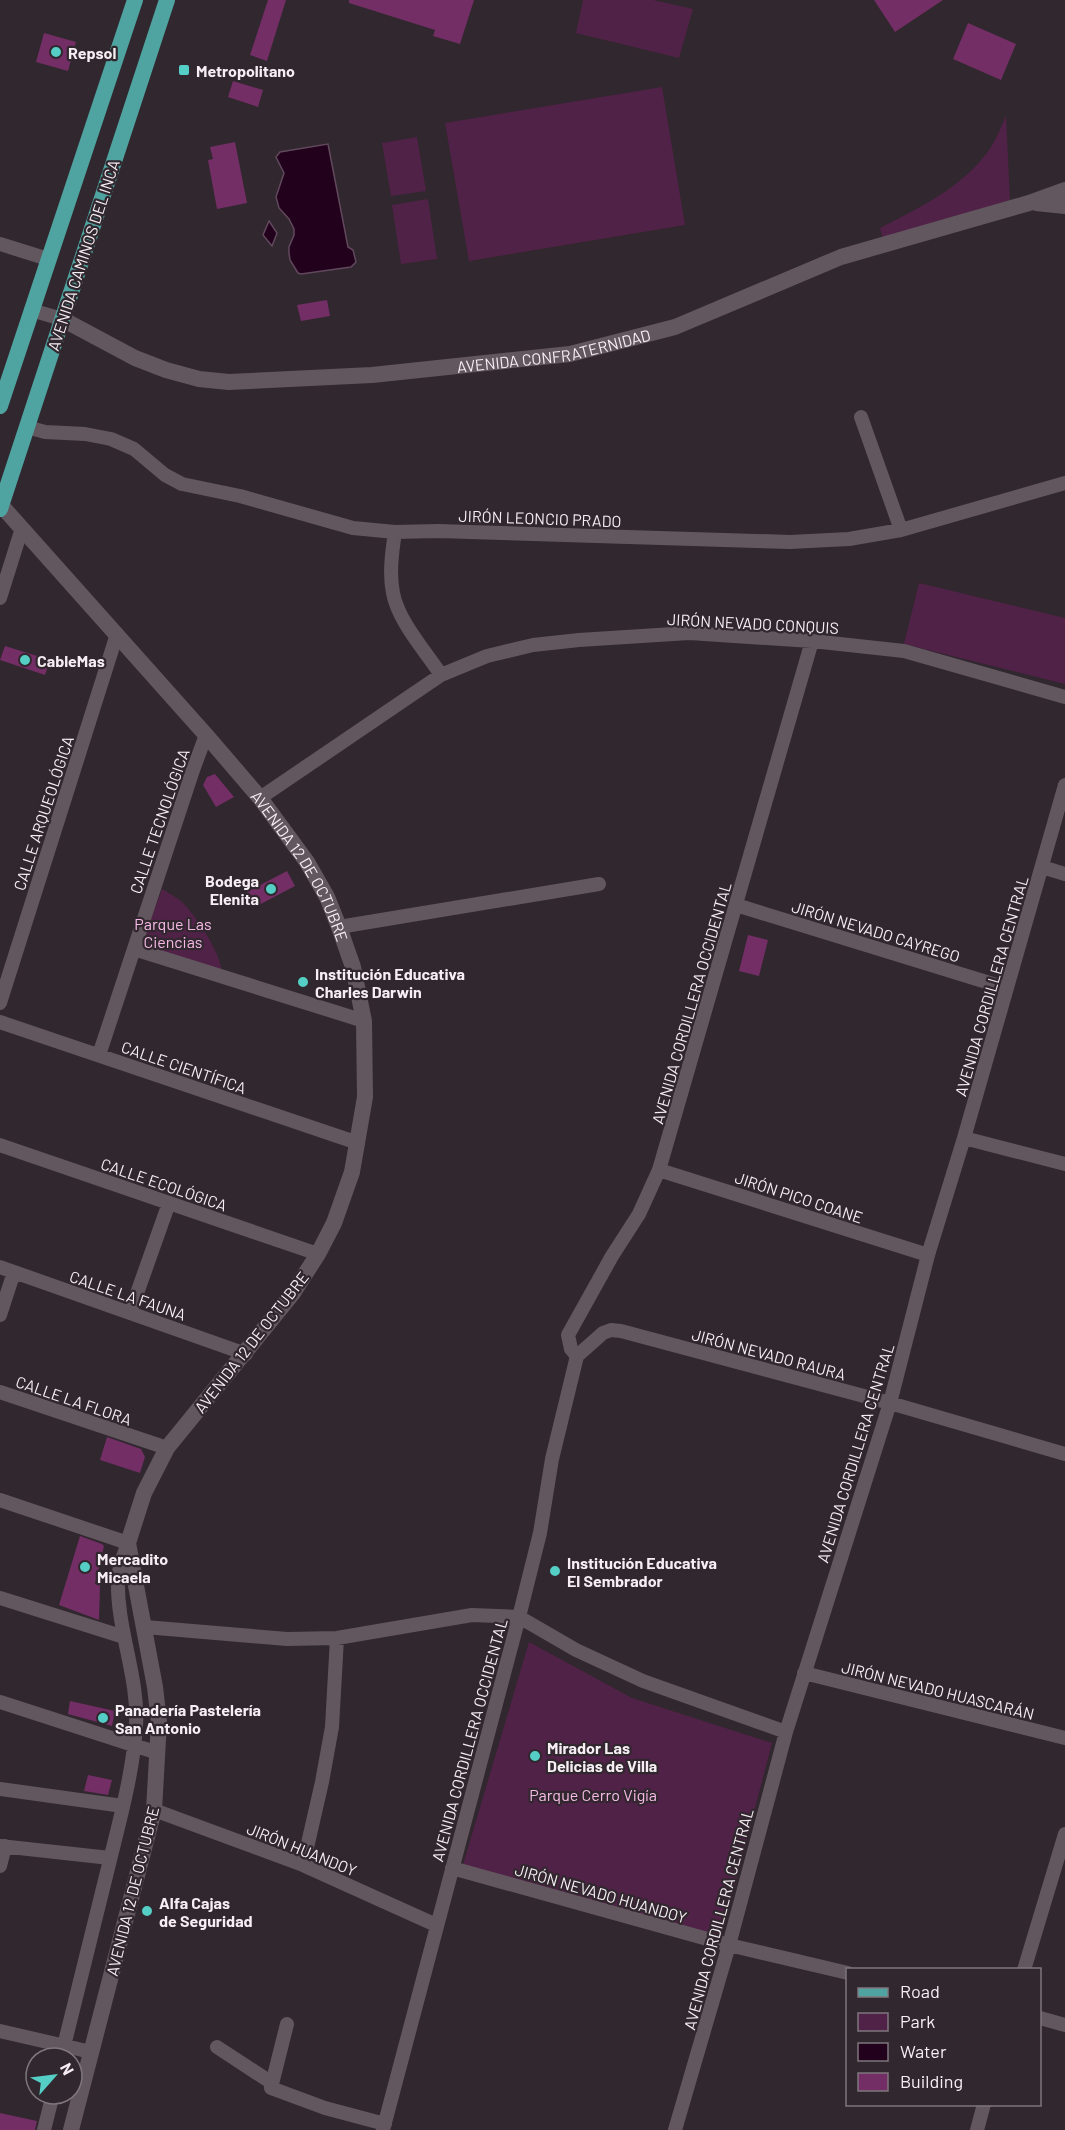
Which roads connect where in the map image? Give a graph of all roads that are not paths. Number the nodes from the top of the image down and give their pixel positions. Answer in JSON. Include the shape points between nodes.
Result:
{"nodes":[{"id":1,"x":135,"y":0,"type":"edge"},
{"id":2,"x":167,"y":0,"type":"edge"},
{"id":3,"x":1065,"y":190,"type":"edge"},
{"id":4,"x":1029,"y":203,"type":"junction"},
{"id":5,"x":1065,"y":206,"type":"edge"},
{"id":6,"x":0,"y":244,"type":"edge"},
{"id":7,"x":48,"y":259,"type":"junction"},
{"id":8,"x":31,"y":310,"type":"junction"},
{"id":9,"x":62,"y":319,"type":"junction"},
{"id":10,"x":0,"y":406,"type":"edge"},
{"id":11,"x":861,"y":417,"type":"dead end"},
{"id":12,"x":27,"y":426,"type":"junction"},
{"id":13,"x":1065,"y":483,"type":"edge"},
{"id":14,"x":0,"y":506,"type":"edge"},
{"id":15,"x":22,"y":528,"type":"junction"},
{"id":16,"x":900,"y":530,"type":"junction"},
{"id":17,"x":395,"y":532,"type":"junction"},
{"id":18,"x":0,"y":598,"type":"edge"},
{"id":19,"x":117,"y":634,"type":"junction"},
{"id":20,"x":812,"y":641,"type":"junction"},
{"id":21,"x":441,"y":675,"type":"junction"},
{"id":22,"x":1065,"y":697,"type":"edge"},
{"id":23,"x":206,"y":735,"type":"junction"},
{"id":24,"x":1065,"y":785,"type":"edge"},
{"id":25,"x":260,"y":798,"type":"junction"},
{"id":26,"x":1042,"y":867,"type":"junction"},
{"id":27,"x":1065,"y":873,"type":"edge"},
{"id":28,"x":598,"y":884,"type":"dead end"},
{"id":29,"x":736,"y":905,"type":"junction"},
{"id":30,"x":339,"y":927,"type":"junction"},
{"id":31,"x":134,"y":949,"type":"junction"},
{"id":32,"x":1006,"y":988,"type":"junction"},
{"id":33,"x":0,"y":1003,"type":"edge"},
{"id":34,"x":364,"y":1021,"type":"junction"},
{"id":35,"x":0,"y":1023,"type":"edge"},
{"id":36,"x":99,"y":1055,"type":"junction"},
{"id":37,"x":964,"y":1138,"type":"junction"},
{"id":38,"x":358,"y":1143,"type":"junction"},
{"id":39,"x":0,"y":1145,"type":"edge"},
{"id":40,"x":1065,"y":1164,"type":"edge"},
{"id":41,"x":659,"y":1170,"type":"junction"},
{"id":42,"x":169,"y":1203,"type":"junction"},
{"id":43,"x":318,"y":1254,"type":"junction"},
{"id":44,"x":928,"y":1255,"type":"junction"},
{"id":45,"x":0,"y":1267,"type":"edge"},
{"id":46,"x":14,"y":1272,"type":"junction"},
{"id":47,"x":130,"y":1312,"type":"junction"},
{"id":48,"x":0,"y":1315,"type":"edge"},
{"id":49,"x":246,"y":1354,"type":"junction"},
{"id":50,"x":578,"y":1356,"type":"junction"},
{"id":51,"x":0,"y":1392,"type":"edge"},
{"id":52,"x":890,"y":1403,"type":"junction"},
{"id":53,"x":167,"y":1448,"type":"junction"},
{"id":54,"x":1065,"y":1454,"type":"edge"},
{"id":55,"x":0,"y":1500,"type":"edge"},
{"id":56,"x":128,"y":1543,"type":"junction"},
{"id":57,"x":0,"y":1598,"type":"edge"},
{"id":58,"x":519,"y":1617,"type":"junction"},
{"id":59,"x":145,"y":1627,"type":"junction"},
{"id":60,"x":124,"y":1637,"type":"junction"},
{"id":61,"x":337,"y":1638,"type":"junction"},
{"id":62,"x":804,"y":1674,"type":"junction"},
{"id":63,"x":0,"y":1702,"type":"edge"},
{"id":64,"x":786,"y":1732,"type":"junction"},
{"id":65,"x":1065,"y":1738,"type":"edge"},
{"id":66,"x":134,"y":1745,"type":"junction"},
{"id":67,"x":158,"y":1753,"type":"junction"},
{"id":68,"x":0,"y":1790,"type":"edge"},
{"id":69,"x":123,"y":1806,"type":"junction"},
{"id":70,"x":154,"y":1810,"type":"junction"},
{"id":71,"x":1065,"y":1834,"type":"edge"},
{"id":72,"x":2,"y":1846,"type":"edge"},
{"id":73,"x":111,"y":1858,"type":"junction"},
{"id":74,"x":303,"y":1864,"type":"junction"},
{"id":75,"x":0,"y":1866,"type":"edge"},
{"id":76,"x":452,"y":1868,"type":"junction"},
{"id":77,"x":436,"y":1925,"type":"junction"},
{"id":78,"x":729,"y":1945,"type":"junction"},
{"id":79,"x":1025,"y":1968,"type":"edge"},
{"id":80,"x":846,"y":1973,"type":"edge"},
{"id":81,"x":1041,"y":2018,"type":"edge"},
{"id":82,"x":287,"y":2024,"type":"dead end"},
{"id":83,"x":1065,"y":2025,"type":"edge"},
{"id":84,"x":0,"y":2031,"type":"edge"},
{"id":85,"x":45,"y":2046,"type":"edge"},
{"id":86,"x":64,"y":2046,"type":"edge"},
{"id":87,"x":217,"y":2047,"type":"dead end"},
{"id":88,"x":84,"y":2052,"type":"edge"},
{"id":89,"x":92,"y":2052,"type":"junction"},
{"id":90,"x":272,"y":2083,"type":"junction"},
{"id":91,"x":49,"y":2106,"type":"edge"},
{"id":92,"x":983,"y":2106,"type":"edge"},
{"id":93,"x":384,"y":2127,"type":"edge"},
{"id":94,"x":44,"y":2130,"type":"edge"},
{"id":95,"x":72,"y":2130,"type":"edge"},
{"id":96,"x":675,"y":2130,"type":"edge"},
{"id":97,"x":977,"y":2130,"type":"edge"}],
"edges":[{"from":1,"to":7,"type":"main road","name":"AVENIDA CAMINOS DEL INCA"},
{"from":2,"to":9,"type":"main road","name":"AVENIDA CAMINOS DEL INCA"},
{"from":3,"to":4,"type":"street","name":"AVENIDA CONFRATERNIDAD"},
{"from":4,"to":5,"type":"street"},
{"from":4,"to":9,"type":"street","name":"AVENIDA CONFRATERNIDAD","via":[[841,257],[675,327],[570,354],[372,375],[229,382],[166,370]]},
{"from":6,"to":7,"type":"street"},
{"from":7,"to":8,"type":"main road","name":"AVENIDA CAMINOS DEL INCA"},
{"from":8,"to":9,"type":"street","name":"AVENIDA CONFRATERNIDAD"},
{"from":8,"to":10,"type":"main road","name":"AVENIDA CAMINOS DEL INCA"},
{"from":9,"to":12,"type":"main road","name":"AVENIDA CAMINOS DEL INCA"},
{"from":11,"to":16,"type":"street"},
{"from":12,"to":14,"type":"main road","name":"AVENIDA CAMINOS DEL INCA"},
{"from":12,"to":17,"type":"street","name":"JIRÓN LEONCIO PRADO","via":[[45,432],[111,439],[134,449],[156,469],[182,484],[353,528]]},
{"from":13,"to":16,"type":"street","name":"JIRÓN LEONCIO PRADO"},
{"from":14,"to":15,"type":"street","name":"AVENIDA 12 DE OCTUBRE"},
{"from":15,"to":18,"type":"street"},
{"from":15,"to":19,"type":"street","name":"AVENIDA 12 DE OCTUBRE"},
{"from":16,"to":17,"type":"street","name":"JIRÓN LEONCIO PRADO","via":[[849,539],[790,542]]},
{"from":17,"to":21,"type":"street","via":[[393,594],[408,627]]},
{"from":19,"to":23,"type":"street","name":"AVENIDA 12 DE OCTUBRE"},
{"from":19,"to":33,"type":"street","name":"CALLE ARQUEOLÓGICA"},
{"from":20,"to":21,"type":"street","name":"JIRÓN NEVADO CONQUIS","via":[[689,633],[579,640],[487,656]]},
{"from":20,"to":22,"type":"street","name":"JIRÓN NEVADO CONQUIS","via":[[904,651]]},
{"from":20,"to":29,"type":"street","name":"AVENIDA CORDILLERA OCCIDENTAL"},
{"from":21,"to":25,"type":"street","name":"JIRÓN NEVADO CONQUIS"},
{"from":23,"to":25,"type":"street","name":"AVENIDA 12 DE OCTUBRE"},
{"from":23,"to":31,"type":"street","name":"CALLE TECNOLÓGICA"},
{"from":24,"to":26,"type":"street","name":"AVENIDA CORDILLERA CENTRAL"},
{"from":25,"to":30,"type":"street","name":"AVENIDA 12 DE OCTUBRE","via":[[307,862]]},
{"from":26,"to":27,"type":"street"},
{"from":26,"to":32,"type":"street","name":"AVENIDA CORDILLERA CENTRAL"},
{"from":28,"to":30,"type":"street"},
{"from":29,"to":32,"type":"street","name":"JIRÓN NEVADO CAYREGO"},
{"from":29,"to":41,"type":"street","name":"AVENIDA CORDILLERA OCCIDENTAL"},
{"from":30,"to":34,"type":"street","name":"AVENIDA 12 DE OCTUBRE","via":[[353,967]]},
{"from":31,"to":34,"type":"street"},
{"from":31,"to":36,"type":"street","name":"CALLE TECNOLÓGICA"},
{"from":32,"to":37,"type":"street","name":"AVENIDA CORDILLERA CENTRAL"},
{"from":34,"to":38,"type":"street","name":"AVENIDA 12 DE OCTUBRE","via":[[365,1097]]},
{"from":35,"to":36,"type":"street","name":"CALLE CIENTÍFICA"},
{"from":36,"to":38,"type":"street","name":"CALLE CIENTÍFICA"},
{"from":37,"to":40,"type":"street"},
{"from":37,"to":44,"type":"street","name":"AVENIDA CORDILLERA CENTRAL"},
{"from":38,"to":43,"type":"street","name":"AVENIDA 12 DE OCTUBRE","via":[[345,1194]]},
{"from":39,"to":42,"type":"street","name":"CALLE ECOLÓGICA"},
{"from":41,"to":44,"type":"street","name":"JIRÓN PICO COANE"},
{"from":41,"to":50,"type":"street","name":"AVENIDA CORDILLERA OCCIDENTAL","via":[[639,1215],[568,1335],[571,1349]]},
{"from":42,"to":43,"type":"street","name":"CALLE ECOLÓGICA"},
{"from":42,"to":47,"type":"street"},
{"from":43,"to":49,"type":"street","name":"AVENIDA 12 DE OCTUBRE"},
{"from":44,"to":52,"type":"street","name":"AVENIDA CORDILLERA CENTRAL"},
{"from":45,"to":46,"type":"street","name":"CALLE LA FAUNA"},
{"from":46,"to":47,"type":"street","name":"CALLE LA FAUNA"},
{"from":46,"to":48,"type":"street"},
{"from":47,"to":49,"type":"street","name":"CALLE LA FAUNA"},
{"from":49,"to":53,"type":"street","name":"AVENIDA 12 DE OCTUBRE"},
{"from":50,"to":52,"type":"street","name":"JIRÓN NEVADO RAURA","via":[[603,1333],[612,1330]]},
{"from":50,"to":58,"type":"street","name":"AVENIDA CORDILLERA OCCIDENTAL"},
{"from":51,"to":53,"type":"street","name":"CALLE LA FLORA"},
{"from":52,"to":54,"type":"street","name":"JIRÓN NEVADO RAURA"},
{"from":52,"to":62,"type":"street","name":"AVENIDA CORDILLERA CENTRAL"},
{"from":53,"to":56,"type":"street","name":"AVENIDA 12 DE OCTUBRE","via":[[144,1493]]},
{"from":55,"to":56,"type":"street"},
{"from":56,"to":59,"type":"street","name":"AVENIDA 12 DE OCTUBRE"},
{"from":56,"to":60,"type":"street","name":"AVENIDA 12 DE OCTUBRE","via":[[118,1577]]},
{"from":57,"to":60,"type":"street"},
{"from":58,"to":61,"type":"street","via":[[472,1615]]},
{"from":58,"to":64,"type":"street","via":[[576,1650],[643,1681]]},
{"from":58,"to":76,"type":"street","name":"AVENIDA CORDILLERA OCCIDENTAL"},
{"from":59,"to":61,"type":"street","via":[[287,1639]]},
{"from":59,"to":67,"type":"street","name":"AVENIDA 12 DE OCTUBRE","via":[[159,1722]]},
{"from":60,"to":66,"type":"street","name":"AVENIDA 12 DE OCTUBRE","via":[[134,1691]]},
{"from":61,"to":74,"type":"street","via":[[332,1727]]},
{"from":62,"to":64,"type":"street","name":"AVENIDA CORDILLERA CENTRAL"},
{"from":62,"to":65,"type":"street","name":"JIRÓN NEVADO HUASCARÁN"},
{"from":63,"to":66,"type":"street"},
{"from":64,"to":78,"type":"street","name":"AVENIDA CORDILLERA CENTRAL"},
{"from":66,"to":67,"type":"street"},
{"from":66,"to":69,"type":"street","name":"AVENIDA 12 DE OCTUBRE"},
{"from":67,"to":70,"type":"street","name":"AVENIDA 12 DE OCTUBRE"},
{"from":68,"to":69,"type":"street"},
{"from":69,"to":73,"type":"street","name":"AVENIDA 12 DE OCTUBRE"},
{"from":70,"to":74,"type":"street","name":"JIRÓN HUANDOY"},
{"from":70,"to":89,"type":"street","name":"AVENIDA 12 DE OCTUBRE"},
{"from":71,"to":79,"type":"street"},
{"from":72,"to":73,"type":"street"},
{"from":72,"to":75,"type":"street"},
{"from":73,"to":86,"type":"street","name":"AVENIDA 12 DE OCTUBRE"},
{"from":74,"to":77,"type":"street","name":"JIRÓN HUANDOY"},
{"from":76,"to":77,"type":"street","name":"AVENIDA CORDILLERA OCCIDENTAL"},
{"from":76,"to":78,"type":"street","name":"JIRÓN NEVADO HUANDOY"},
{"from":77,"to":93,"type":"street","name":"AVENIDA CORDILLERA OCCIDENTAL"},
{"from":78,"to":80,"type":"street","name":"JIRÓN NEVADO HUANDOY"},
{"from":78,"to":96,"type":"street","name":"AVENIDA CORDILLERA CENTRAL"},
{"from":81,"to":83,"type":"street"},
{"from":82,"to":90,"type":"street"},
{"from":84,"to":85,"type":"street"},
{"from":87,"to":90,"type":"street"},
{"from":88,"to":89,"type":"street"},
{"from":89,"to":95,"type":"street","name":"AVENIDA 12 DE OCTUBRE"},
{"from":90,"to":93,"type":"street","via":[[271,2088]]},
{"from":91,"to":94,"type":"street"},
{"from":92,"to":97,"type":"street"}]}
